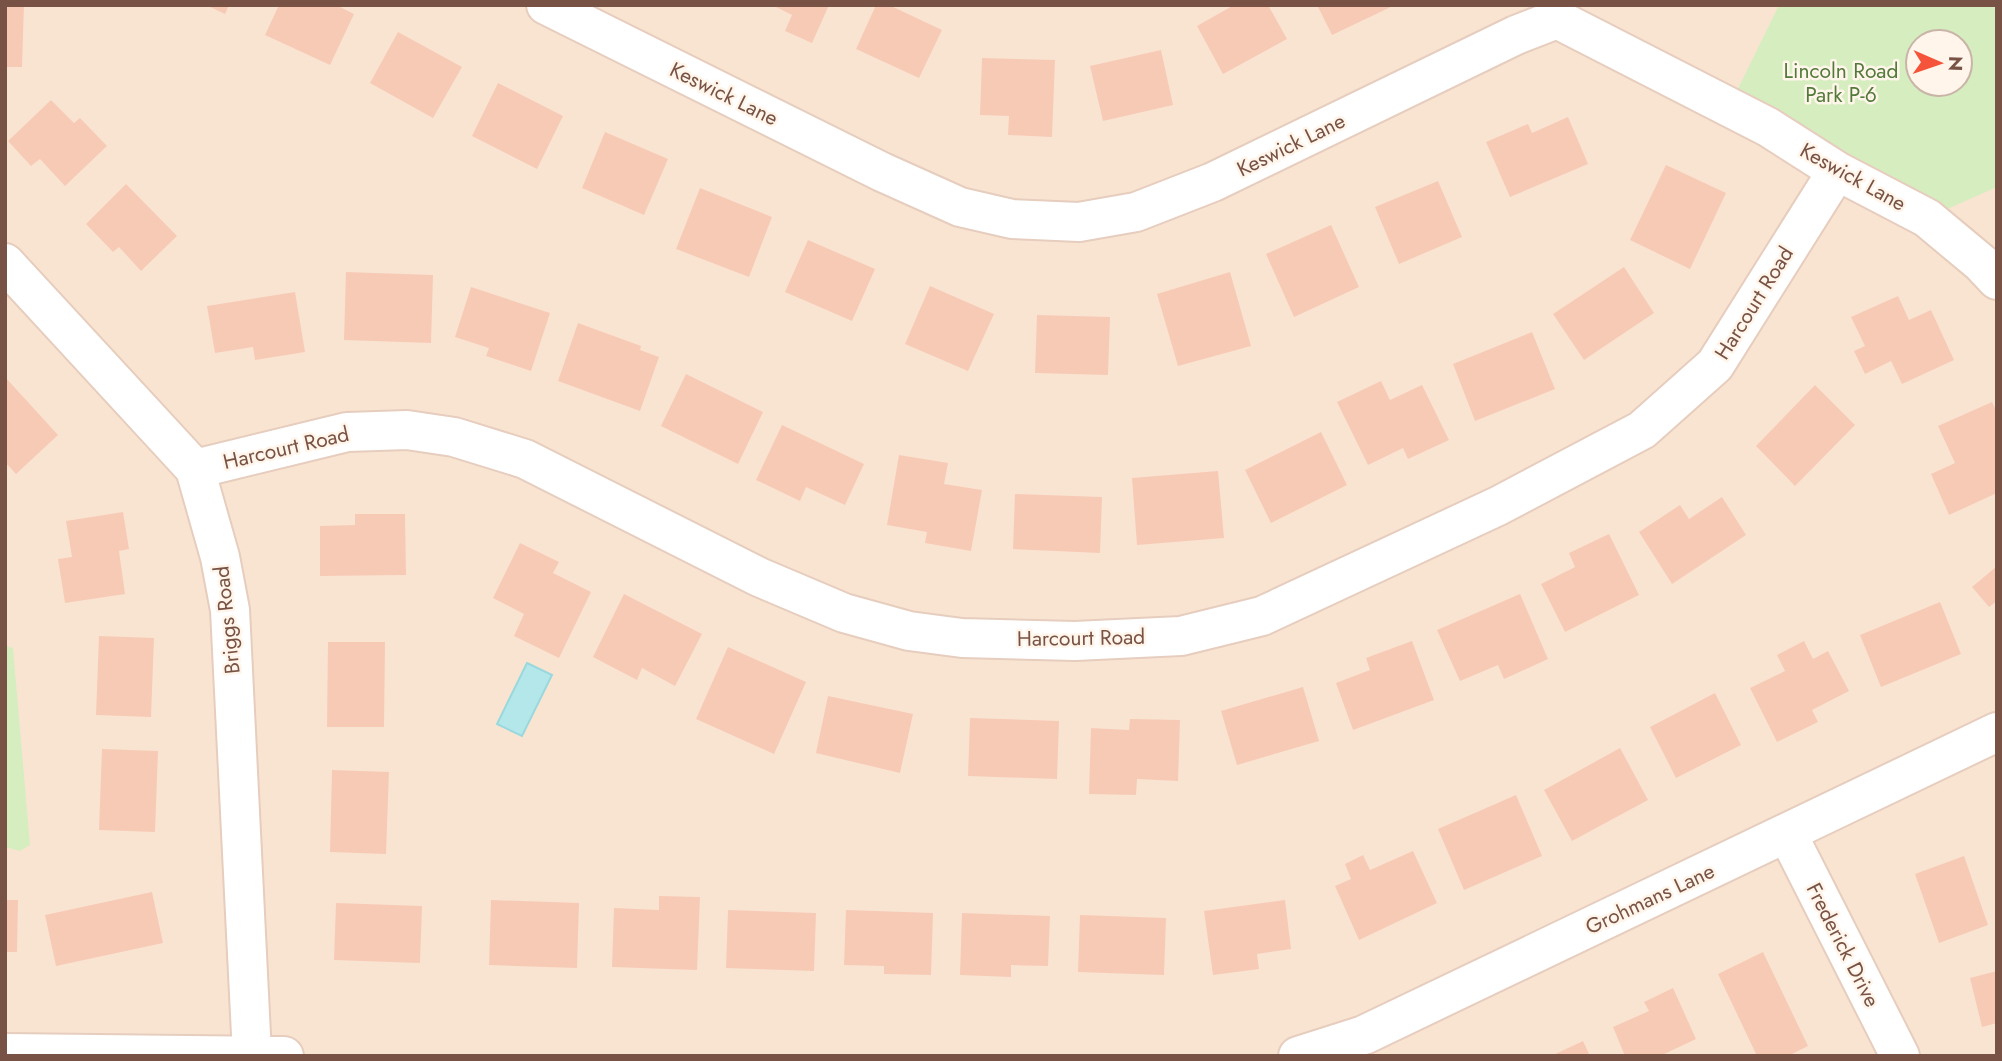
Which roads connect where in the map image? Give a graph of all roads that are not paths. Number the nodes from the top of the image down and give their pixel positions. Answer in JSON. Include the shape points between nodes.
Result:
{"nodes":[{"id":1,"x":546,"y":5,"type":"edge"},
{"id":2,"x":1557,"y":12,"type":"edge"},
{"id":3,"x":1837,"y":171,"type":"junction"},
{"id":4,"x":5,"y":263,"type":"edge"},
{"id":5,"x":1997,"y":280,"type":"edge"},
{"id":6,"x":195,"y":468,"type":"junction"},
{"id":7,"x":1997,"y":732,"type":"edge"},
{"id":8,"x":1787,"y":833,"type":"junction"},
{"id":9,"x":5,"y":1053,"type":"edge"},
{"id":10,"x":252,"y":1055,"type":"edge"},
{"id":11,"x":148,"y":1056,"type":"edge"},
{"id":12,"x":284,"y":1056,"type":"edge"},
{"id":13,"x":1298,"y":1056,"type":"edge"},
{"id":14,"x":1900,"y":1056,"type":"edge"}],
"edges":[{"from":1,"to":2,"type":"street","name":"Keswick Lane","via":[[960,207],[1012,219],[1079,222],[1136,212],[1213,183]]},
{"from":2,"to":3,"type":"street","name":"Keswick Lane","via":[[1768,127]]},
{"from":3,"to":5,"type":"street","name":"Keswick Lane","via":[[1927,218]]},
{"from":3,"to":6,"type":"street","name":"Harcourt Road","via":[[1715,365],[1643,430],[1498,506],[1262,616],[1181,636],[1075,641],[962,638],[883,624],[844,613],[759,577],[525,459],[454,437],[407,430],[347,432]]},
{"from":4,"to":6,"type":"street","name":"Briggs Road"},
{"from":6,"to":10,"type":"street","name":"Briggs Road","via":[[230,610]]},
{"from":7,"to":8,"type":"street","name":"Grohmans Lane"},
{"from":8,"to":13,"type":"street","name":"Grohmans Lane","via":[[1364,1035]]},
{"from":8,"to":14,"type":"street","name":"Frederick Drive"},
{"from":9,"to":11,"type":"street"},
{"from":10,"to":11,"type":"street"},
{"from":10,"to":12,"type":"street"}]}
